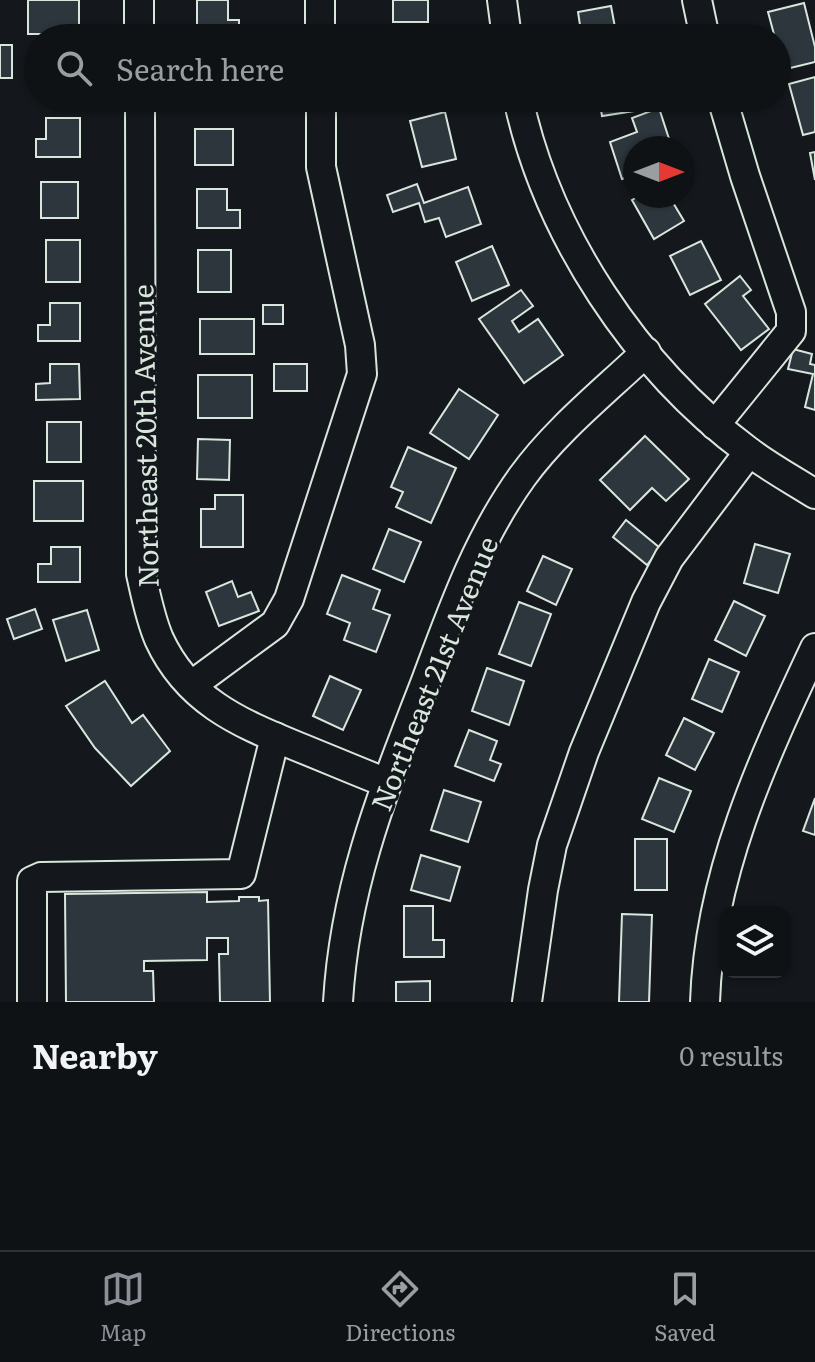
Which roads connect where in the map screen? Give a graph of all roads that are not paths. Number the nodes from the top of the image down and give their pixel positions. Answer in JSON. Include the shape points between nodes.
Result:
{"nodes":[{"id":1,"x":139,"y":0,"type":"edge"},
{"id":2,"x":320,"y":0,"type":"edge"},
{"id":3,"x":502,"y":0,"type":"edge"},
{"id":4,"x":697,"y":0,"type":"edge"},
{"id":5,"x":139,"y":24,"type":"edge"},
{"id":6,"x":320,"y":24,"type":"edge"},
{"id":7,"x":505,"y":24,"type":"edge"},
{"id":8,"x":702,"y":24,"type":"edge"},
{"id":9,"x":140,"y":112,"type":"edge"},
{"id":10,"x":321,"y":112,"type":"edge"},
{"id":11,"x":522,"y":112,"type":"edge"},
{"id":12,"x":726,"y":112,"type":"edge"},
{"id":13,"x":646,"y":352,"type":"junction"},
{"id":14,"x":715,"y":425,"type":"junction"},
{"id":15,"x":749,"y":452,"type":"junction"},
{"id":16,"x":815,"y":494,"type":"edge"},
{"id":17,"x":815,"y":648,"type":"edge"},
{"id":18,"x":192,"y":685,"type":"junction"},
{"id":19,"x":275,"y":737,"type":"junction"},
{"id":20,"x":387,"y":783,"type":"junction"},
{"id":21,"x":32,"y":1002,"type":"edge"},
{"id":22,"x":338,"y":1002,"type":"edge"},
{"id":23,"x":527,"y":1002,"type":"edge"},
{"id":24,"x":705,"y":1002,"type":"edge"}],
"edges":[{"from":1,"to":5,"type":"street"},
{"from":2,"to":6,"type":"street"},
{"from":3,"to":7,"type":"street"},
{"from":4,"to":8,"type":"street"},
{"from":9,"to":18,"type":"street","name":"Northeast 20th Avenue","via":[[141,574],[160,640]]},
{"from":10,"to":18,"type":"street","via":[[321,167],[362,374],[289,599],[275,624]]},
{"from":11,"to":13,"type":"street","via":[[536,161],[583,262]]},
{"from":12,"to":14,"type":"street","via":[[791,312],[791,331]]},
{"from":13,"to":14,"type":"street"},
{"from":13,"to":20,"type":"street","name":"Northeast 21st Avenue","via":[[522,476],[452,612]]},
{"from":14,"to":15,"type":"street"},
{"from":15,"to":16,"type":"street"},
{"from":15,"to":23,"type":"street","via":[[669,558],[584,752],[552,845]]},
{"from":17,"to":24,"type":"street","via":[[743,811],[713,926]]},
{"from":18,"to":19,"type":"street","name":"Northeast 20th Avenue","via":[[230,718]]},
{"from":19,"to":20,"type":"street","name":"Northeast 20th Avenue"},
{"from":19,"to":21,"type":"street","via":[[241,874],[32,881]]},
{"from":20,"to":22,"type":"street","name":"Northeast 21st Avenue","via":[[348,915]]}]}
